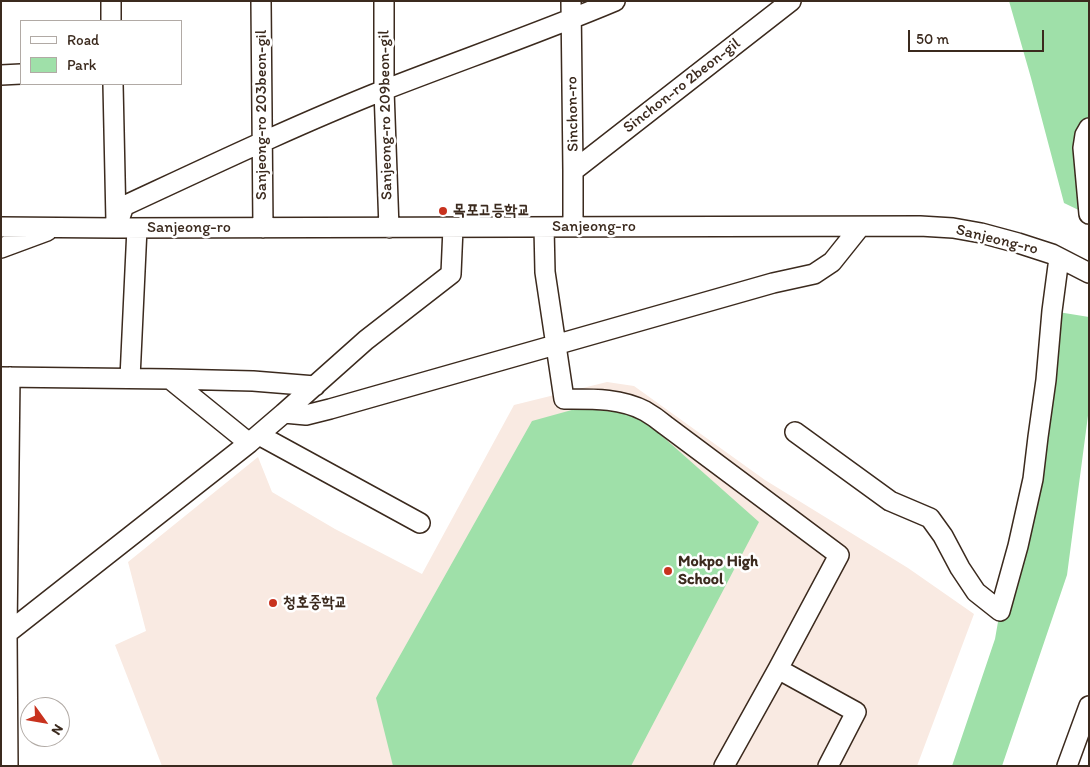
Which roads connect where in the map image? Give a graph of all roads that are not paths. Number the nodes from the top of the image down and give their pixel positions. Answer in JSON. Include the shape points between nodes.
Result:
{"nodes":[{"id":1,"x":111,"y":1,"type":"edge"},
{"id":2,"x":262,"y":1,"type":"edge"},
{"id":3,"x":384,"y":1,"type":"edge"},
{"id":4,"x":615,"y":1,"type":"edge"},
{"id":5,"x":791,"y":1,"type":"edge"},
{"id":6,"x":571,"y":10,"type":"edge"},
{"id":7,"x":111,"y":20,"type":"edge"},
{"id":8,"x":20,"y":74,"type":"edge"},
{"id":9,"x":1,"y":75,"type":"edge"},
{"id":10,"x":113,"y":85,"type":"edge"},
{"id":11,"x":384,"y":90,"type":"junction"},
{"id":12,"x":1089,"y":128,"type":"edge"},
{"id":13,"x":263,"y":142,"type":"junction"},
{"id":14,"x":573,"y":171,"type":"junction"},
{"id":15,"x":1089,"y":214,"type":"edge"},
{"id":16,"x":1,"y":227,"type":"edge"},
{"id":17,"x":544,"y":227,"type":"junction"},
{"id":18,"x":572,"y":227,"type":"junction"},
{"id":19,"x":860,"y":227,"type":"junction"},
{"id":20,"x":54,"y":228,"type":"junction"},
{"id":21,"x":116,"y":228,"type":"junction"},
{"id":22,"x":137,"y":228,"type":"junction"},
{"id":23,"x":263,"y":228,"type":"junction"},
{"id":24,"x":389,"y":228,"type":"junction"},
{"id":25,"x":453,"y":228,"type":"junction"},
{"id":26,"x":1,"y":248,"type":"edge"},
{"id":27,"x":1060,"y":258,"type":"junction"},
{"id":28,"x":1089,"y":273,"type":"edge"},
{"id":29,"x":555,"y":346,"type":"junction"},
{"id":30,"x":6,"y":377,"type":"edge"},
{"id":31,"x":130,"y":378,"type":"junction"},
{"id":32,"x":170,"y":379,"type":"junction"},
{"id":33,"x":315,"y":386,"type":"junction"},
{"id":34,"x":284,"y":413,"type":"junction"},
{"id":35,"x":795,"y":432,"type":"dead end"},
{"id":36,"x":254,"y":438,"type":"junction"},
{"id":37,"x":420,"y":522,"type":"dead end"},
{"id":38,"x":4,"y":636,"type":"edge"},
{"id":39,"x":778,"y":670,"type":"junction"},
{"id":40,"x":1089,"y":706,"type":"edge"},
{"id":41,"x":1071,"y":765,"type":"edge"},
{"id":42,"x":8,"y":766,"type":"edge"},
{"id":43,"x":724,"y":766,"type":"edge"},
{"id":44,"x":828,"y":766,"type":"edge"}],
"edges":[{"from":1,"to":7,"type":"street"},
{"from":2,"to":13,"type":"street","name":"Sanjeong-ro 203beon-gil"},
{"from":3,"to":11,"type":"street","name":"Sanjeong-ro 209beon-gil"},
{"from":4,"to":6,"type":"street"},
{"from":5,"to":14,"type":"street","name":"Sinchon-ro 2beon-gil"},
{"from":6,"to":11,"type":"street"},
{"from":6,"to":14,"type":"street","name":"Sinchon-ro"},
{"from":8,"to":9,"type":"street"},
{"from":10,"to":21,"type":"street"},
{"from":11,"to":13,"type":"street"},
{"from":11,"to":24,"type":"street","name":"Sanjeong-ro 209beon-gil"},
{"from":12,"to":15,"type":"street","via":[[1083,148]]},
{"from":13,"to":21,"type":"street","via":[[124,206]]},
{"from":13,"to":23,"type":"street","name":"Sanjeong-ro 203beon-gil"},
{"from":14,"to":18,"type":"street","name":"Sinchon-ro"},
{"from":16,"to":20,"type":"street","name":"Sanjeong-ro"},
{"from":17,"to":18,"type":"street","name":"Sanjeong-ro"},
{"from":17,"to":25,"type":"street","name":"Sanjeong-ro"},
{"from":17,"to":29,"type":"street","via":[[544,272]]},
{"from":18,"to":19,"type":"street","name":"Sanjeong-ro"},
{"from":19,"to":27,"type":"street","name":"Sanjeong-ro","via":[[953,228],[1018,243]]},
{"from":19,"to":29,"type":"street","via":[[832,262],[814,274]]},
{"from":20,"to":21,"type":"street","name":"Sanjeong-ro"},
{"from":20,"to":26,"type":"street"},
{"from":21,"to":22,"type":"street","name":"Sanjeong-ro"},
{"from":22,"to":23,"type":"street","name":"Sanjeong-ro"},
{"from":22,"to":31,"type":"street"},
{"from":23,"to":24,"type":"street","name":"Sanjeong-ro"},
{"from":24,"to":25,"type":"street","name":"Sanjeong-ro"},
{"from":25,"to":33,"type":"street","via":[[451,274],[366,340]]},
{"from":27,"to":28,"type":"street","name":"Sanjeong-ro"},
{"from":27,"to":35,"type":"street","via":[[1033,479],[1000,611],[976,592],[930,518],[890,501]]},
{"from":29,"to":34,"type":"street","via":[[330,409],[306,414]]},
{"from":29,"to":39,"type":"street","via":[[564,399],[604,399],[645,411],[839,556]]},
{"from":30,"to":31,"type":"street"},
{"from":30,"to":38,"type":"street"},
{"from":31,"to":32,"type":"street"},
{"from":32,"to":33,"type":"street"},
{"from":32,"to":36,"type":"street"},
{"from":33,"to":34,"type":"street"},
{"from":34,"to":36,"type":"street"},
{"from":36,"to":37,"type":"street"},
{"from":36,"to":38,"type":"street"},
{"from":38,"to":42,"type":"street"},
{"from":39,"to":43,"type":"street"},
{"from":39,"to":44,"type":"street","via":[[856,712]]},
{"from":40,"to":41,"type":"street"}]}
